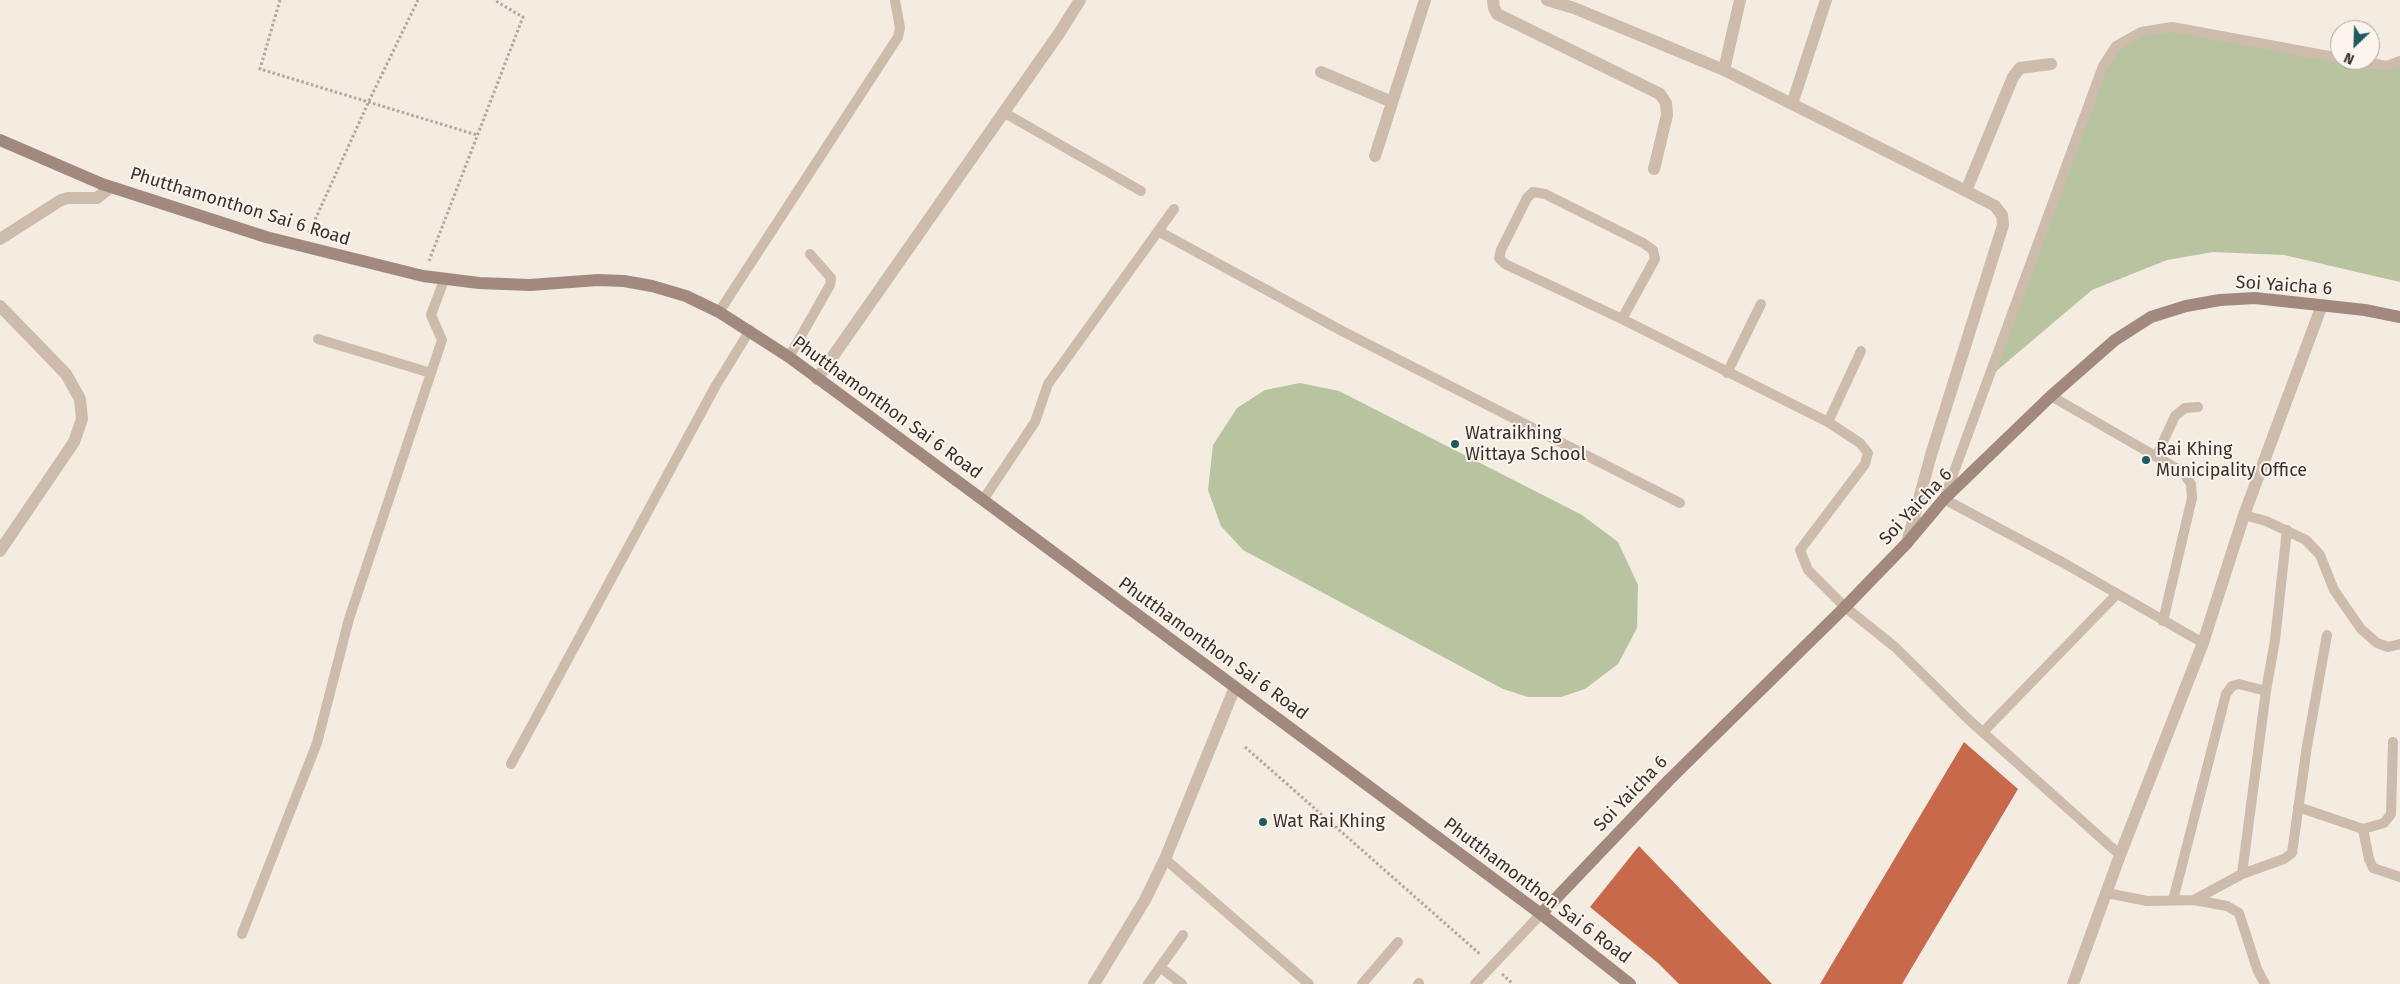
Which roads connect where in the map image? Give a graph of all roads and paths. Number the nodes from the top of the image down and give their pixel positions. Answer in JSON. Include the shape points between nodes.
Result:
{"nodes":[{"id":1,"x":280,"y":0,"type":"edge"},
{"id":2,"x":418,"y":0,"type":"edge"},
{"id":3,"x":494,"y":0,"type":"edge"},
{"id":4,"x":894,"y":0,"type":"edge"},
{"id":5,"x":1080,"y":0,"type":"edge"},
{"id":6,"x":1425,"y":0,"type":"edge"},
{"id":7,"x":1493,"y":0,"type":"edge"},
{"id":8,"x":1547,"y":0,"type":"edge"},
{"id":9,"x":1740,"y":0,"type":"edge"},
{"id":10,"x":1826,"y":0,"type":"edge"},
{"id":11,"x":2330,"y":56,"type":"edge"},
{"id":12,"x":2400,"y":61,"type":"edge"},
{"id":13,"x":2051,"y":64,"type":"dead end"},
{"id":14,"x":2380,"y":65,"type":"edge"},
{"id":15,"x":1724,"y":70,"type":"junction"},
{"id":16,"x":1321,"y":72,"type":"dead end"},
{"id":17,"x":369,"y":101,"type":"junction"},
{"id":18,"x":1392,"y":102,"type":"junction"},
{"id":19,"x":1792,"y":104,"type":"junction"},
{"id":20,"x":1003,"y":112,"type":"junction"},
{"id":21,"x":477,"y":135,"type":"junction"},
{"id":22,"x":0,"y":140,"type":"edge"},
{"id":23,"x":1375,"y":156,"type":"dead end"},
{"id":24,"x":1654,"y":169,"type":"dead end"},
{"id":25,"x":107,"y":185,"type":"junction"},
{"id":26,"x":1140,"y":190,"type":"dead end"},
{"id":27,"x":1966,"y":191,"type":"junction"},
{"id":28,"x":1174,"y":209,"type":"dead end"},
{"id":29,"x":1158,"y":230,"type":"junction"},
{"id":30,"x":0,"y":239,"type":"edge"},
{"id":31,"x":302,"y":247,"type":"junction"},
{"id":32,"x":810,"y":254,"type":"dead end"},
{"id":33,"x":423,"y":276,"type":"junction"},
{"id":34,"x":444,"y":280,"type":"junction"},
{"id":35,"x":1761,"y":304,"type":"dead end"},
{"id":36,"x":2322,"y":305,"type":"junction"},
{"id":37,"x":0,"y":306,"type":"edge"},
{"id":38,"x":719,"y":312,"type":"junction"},
{"id":39,"x":2400,"y":317,"type":"edge"},
{"id":40,"x":1622,"y":319,"type":"junction"},
{"id":41,"x":750,"y":330,"type":"junction"},
{"id":42,"x":318,"y":339,"type":"dead end"},
{"id":43,"x":1861,"y":351,"type":"dead end"},
{"id":44,"x":789,"y":357,"type":"junction"},
{"id":45,"x":431,"y":373,"type":"junction"},
{"id":46,"x":1727,"y":373,"type":"junction"},
{"id":47,"x":817,"y":379,"type":"junction"},
{"id":48,"x":2052,"y":396,"type":"junction"},
{"id":49,"x":2198,"y":407,"type":"dead end"},
{"id":50,"x":1828,"y":422,"type":"junction"},
{"id":51,"x":2156,"y":456,"type":"junction"},
{"id":52,"x":1944,"y":499,"type":"junction"},
{"id":53,"x":983,"y":500,"type":"junction"},
{"id":54,"x":1680,"y":503,"type":"dead end"},
{"id":55,"x":2244,"y":515,"type":"junction"},
{"id":56,"x":2288,"y":530,"type":"junction"},
{"id":57,"x":1907,"y":543,"type":"junction"},
{"id":58,"x":0,"y":551,"type":"edge"},
{"id":59,"x":2117,"y":594,"type":"junction"},
{"id":60,"x":1845,"y":607,"type":"junction"},
{"id":61,"x":2164,"y":620,"type":"junction"},
{"id":62,"x":2327,"y":635,"type":"dead end"},
{"id":63,"x":2203,"y":643,"type":"junction"},
{"id":64,"x":2400,"y":644,"type":"edge"},
{"id":65,"x":1235,"y":687,"type":"junction"},
{"id":66,"x":2266,"y":692,"type":"junction"},
{"id":67,"x":1983,"y":732,"type":"junction"},
{"id":68,"x":2392,"y":742,"type":"dead end"},
{"id":69,"x":1245,"y":748,"type":"dead end"},
{"id":70,"x":511,"y":764,"type":"dead end"},
{"id":71,"x":2298,"y":807,"type":"junction"},
{"id":72,"x":2364,"y":830,"type":"junction"},
{"id":73,"x":2120,"y":856,"type":"junction"},
{"id":74,"x":1165,"y":859,"type":"junction"},
{"id":75,"x":2242,"y":874,"type":"junction"},
{"id":76,"x":2400,"y":877,"type":"edge"},
{"id":77,"x":2106,"y":893,"type":"junction"},
{"id":78,"x":2174,"y":900,"type":"junction"},
{"id":79,"x":2194,"y":900,"type":"junction"},
{"id":80,"x":1541,"y":914,"type":"junction"},
{"id":81,"x":242,"y":934,"type":"dead end"},
{"id":82,"x":1183,"y":934,"type":"dead end"},
{"id":83,"x":1398,"y":942,"type":"dead end"},
{"id":84,"x":1493,"y":966,"type":"junction"},
{"id":85,"x":1160,"y":967,"type":"junction"},
{"id":86,"x":1094,"y":984,"type":"edge"},
{"id":87,"x":1148,"y":984,"type":"edge"},
{"id":88,"x":1182,"y":984,"type":"edge"},
{"id":89,"x":1309,"y":984,"type":"edge"},
{"id":90,"x":1362,"y":984,"type":"edge"},
{"id":91,"x":1475,"y":984,"type":"edge"},
{"id":92,"x":1513,"y":984,"type":"edge"},
{"id":93,"x":1630,"y":984,"type":"edge"},
{"id":94,"x":2073,"y":984,"type":"edge"},
{"id":95,"x":2264,"y":984,"type":"edge"}],
"edges":[{"from":1,"to":17,"type":"path","via":[[260,69]]},
{"from":2,"to":17,"type":"path"},
{"from":3,"to":21,"type":"path","via":[[522,17]]},
{"from":4,"to":38,"type":"lane","via":[[900,28],[898,37]]},
{"from":5,"to":20,"type":"street"},
{"from":6,"to":18,"type":"street"},
{"from":7,"to":24,"type":"street","via":[[1497,14],[1660,94],[1666,103],[1666,115]]},
{"from":8,"to":15,"type":"street"},
{"from":9,"to":15,"type":"street"},
{"from":10,"to":19,"type":"street"},
{"from":11,"to":52,"type":"lane","via":[[2172,27],[2141,32],[2116,46],[2103,66]]},
{"from":12,"to":14,"type":"lane","via":[[2387,66]]},
{"from":13,"to":27,"type":"street","via":[[2020,68]]},
{"from":15,"to":19,"type":"street"},
{"from":16,"to":18,"type":"street"},
{"from":17,"to":21,"type":"path"},
{"from":17,"to":31,"type":"path"},
{"from":18,"to":23,"type":"street"},
{"from":19,"to":27,"type":"street"},
{"from":20,"to":26,"type":"lane"},
{"from":20,"to":47,"type":"street"},
{"from":21,"to":33,"type":"path"},
{"from":22,"to":25,"type":"main road","name":"Phutthamonthon Sai 6 Road"},
{"from":25,"to":30,"type":"street","via":[[97,198],[61,200]]},
{"from":25,"to":31,"type":"main road","name":"Phutthamonthon Sai 6 Road"},
{"from":27,"to":57,"type":"street","via":[[1996,206],[2002,214],[2003,225]]},
{"from":28,"to":29,"type":"lane"},
{"from":29,"to":53,"type":"lane","via":[[1048,384],[1035,422]]},
{"from":29,"to":54,"type":"lane","via":[[1342,331]]},
{"from":31,"to":33,"type":"main road","name":"Phutthamonthon Sai 6 Road"},
{"from":32,"to":44,"type":"lane","via":[[831,278],[830,285]]},
{"from":33,"to":34,"type":"main road","name":"Phutthamonthon Sai 6 Road"},
{"from":34,"to":38,"type":"main road","name":"Phutthamonthon Sai 6 Road","via":[[530,285],[624,281],[686,296]]},
{"from":34,"to":45,"type":"lane","via":[[432,315],[442,340]]},
{"from":35,"to":46,"type":"lane"},
{"from":36,"to":39,"type":"main road","name":"Soi Yaicha 6"},
{"from":36,"to":48,"type":"main road","name":"Soi Yaicha 6","via":[[2255,298],[2220,300],[2151,317],[2115,340]]},
{"from":36,"to":55,"type":"street"},
{"from":37,"to":58,"type":"street","via":[[66,374],[80,400],[82,419],[74,442]]},
{"from":38,"to":41,"type":"main road","name":"Phutthamonthon Sai 6 Road"},
{"from":40,"to":40,"type":"lane","via":[[1655,259],[1653,250],[1545,194],[1533,192],[1527,198],[1500,258],[1505,264]]},
{"from":40,"to":46,"type":"lane"},
{"from":41,"to":44,"type":"main road","name":"Phutthamonthon Sai 6 Road"},
{"from":41,"to":70,"type":"lane","via":[[715,387]]},
{"from":42,"to":45,"type":"lane"},
{"from":43,"to":50,"type":"lane"},
{"from":44,"to":47,"type":"main road","name":"Phutthamonthon Sai 6 Road"},
{"from":45,"to":81,"type":"lane","via":[[349,619],[317,743]]},
{"from":46,"to":50,"type":"lane"},
{"from":47,"to":53,"type":"main road","name":"Phutthamonthon Sai 6 Road"},
{"from":48,"to":51,"type":"lane"},
{"from":48,"to":52,"type":"main road","name":"Soi Yaicha 6"},
{"from":49,"to":51,"type":"lane","via":[[2185,408],[2175,416]]},
{"from":50,"to":60,"type":"lane","via":[[1860,443],[1868,453],[1865,464],[1800,550],[1808,570]]},
{"from":51,"to":61,"type":"lane","via":[[2183,472],[2191,484],[2192,498]]},
{"from":52,"to":57,"type":"main road","name":"Soi Yaicha 6"},
{"from":52,"to":59,"type":"lane"},
{"from":53,"to":65,"type":"main road","name":"Phutthamonthon Sai 6 Road"},
{"from":55,"to":56,"type":"lane"},
{"from":55,"to":63,"type":"street"},
{"from":56,"to":64,"type":"lane","via":[[2306,540],[2320,556],[2334,590],[2361,629],[2376,643],[2388,647]]},
{"from":56,"to":66,"type":"lane"},
{"from":57,"to":60,"type":"main road","name":"Soi Yaicha 6"},
{"from":59,"to":61,"type":"lane"},
{"from":59,"to":67,"type":"lane"},
{"from":60,"to":67,"type":"lane","via":[[1895,647]]},
{"from":60,"to":80,"type":"main road","name":"Soi Yaicha 6","via":[[1669,780]]},
{"from":61,"to":63,"type":"lane"},
{"from":62,"to":71,"type":"lane"},
{"from":63,"to":73,"type":"street"},
{"from":65,"to":74,"type":"street"},
{"from":65,"to":80,"type":"main road","name":"Phutthamonthon Sai 6 Road"},
{"from":66,"to":75,"type":"lane"},
{"from":66,"to":78,"type":"lane","via":[[2239,684],[2232,686],[2226,694]]},
{"from":67,"to":73,"type":"lane"},
{"from":68,"to":72,"type":"lane","via":[[2391,814],[2384,824]]},
{"from":69,"to":84,"type":"path"},
{"from":71,"to":72,"type":"lane"},
{"from":71,"to":75,"type":"lane","via":[[2292,853]]},
{"from":72,"to":76,"type":"lane","via":[[2373,868]]},
{"from":73,"to":77,"type":"street"},
{"from":74,"to":86,"type":"street","via":[[1141,907]]},
{"from":74,"to":89,"type":"lane"},
{"from":75,"to":79,"type":"lane"},
{"from":77,"to":78,"type":"lane","via":[[2147,901]]},
{"from":77,"to":94,"type":"street"},
{"from":78,"to":79,"type":"lane"},
{"from":79,"to":95,"type":"lane","via":[[2227,906],[2239,913],[2256,969]]},
{"from":80,"to":84,"type":"lane"},
{"from":80,"to":93,"type":"main road","name":"Phutthamonthon Sai 6 Road"},
{"from":82,"to":85,"type":"lane"},
{"from":83,"to":90,"type":"lane"},
{"from":84,"to":91,"type":"lane"},
{"from":84,"to":92,"type":"path"},
{"from":85,"to":87,"type":"lane"},
{"from":85,"to":88,"type":"lane"}]}
